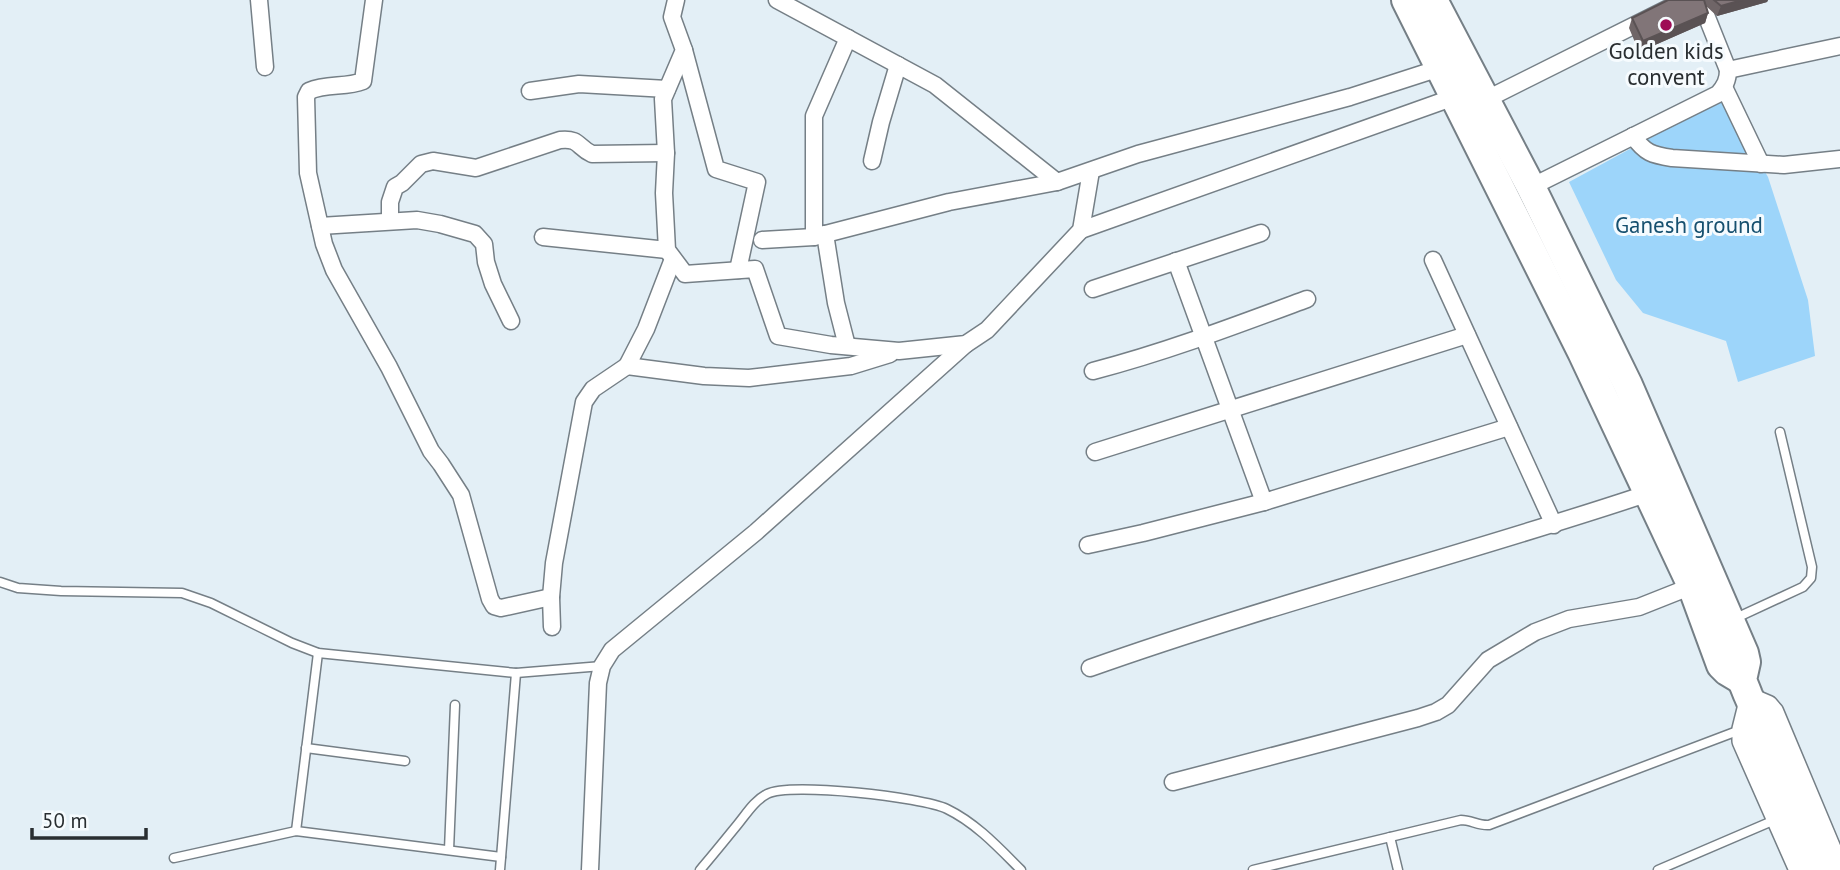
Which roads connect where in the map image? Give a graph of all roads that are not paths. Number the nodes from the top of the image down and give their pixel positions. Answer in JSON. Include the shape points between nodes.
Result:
{"nodes":[{"id":1,"x":259,"y":0,"type":"edge"},
{"id":2,"x":374,"y":0,"type":"edge"},
{"id":3,"x":676,"y":0,"type":"edge"},
{"id":4,"x":777,"y":0,"type":"edge"},
{"id":5,"x":1406,"y":0,"type":"edge"},
{"id":6,"x":1433,"y":0,"type":"edge"},
{"id":7,"x":1685,"y":0,"type":"edge"},
{"id":8,"x":1700,"y":0,"type":"edge"},
{"id":9,"x":848,"y":38,"type":"junction"},
{"id":10,"x":1840,"y":46,"type":"edge"},
{"id":11,"x":684,"y":50,"type":"junction"},
{"id":12,"x":898,"y":65,"type":"junction"},
{"id":13,"x":265,"y":67,"type":"dead end"},
{"id":14,"x":1440,"y":68,"type":"junction"},
{"id":15,"x":1728,"y":69,"type":"junction"},
{"id":16,"x":1724,"y":87,"type":"junction"},
{"id":17,"x":667,"y":89,"type":"junction"},
{"id":18,"x":530,"y":91,"type":"dead end"},
{"id":19,"x":1473,"y":95,"type":"junction"},
{"id":20,"x":1633,"y":136,"type":"junction"},
{"id":21,"x":666,"y":153,"type":"junction"},
{"id":22,"x":1840,"y":159,"type":"edge"},
{"id":23,"x":872,"y":161,"type":"dead end"},
{"id":24,"x":1761,"y":164,"type":"junction"},
{"id":25,"x":1090,"y":171,"type":"junction"},
{"id":26,"x":1057,"y":182,"type":"junction"},
{"id":27,"x":1531,"y":187,"type":"junction"},
{"id":28,"x":390,"y":221,"type":"junction"},
{"id":29,"x":320,"y":226,"type":"junction"},
{"id":30,"x":1081,"y":230,"type":"junction"},
{"id":31,"x":1262,"y":233,"type":"dead end"},
{"id":32,"x":819,"y":235,"type":"junction"},
{"id":33,"x":543,"y":237,"type":"dead end"},
{"id":34,"x":762,"y":240,"type":"dead end"},
{"id":35,"x":670,"y":254,"type":"junction"},
{"id":36,"x":1433,"y":260,"type":"dead end"},
{"id":37,"x":1176,"y":261,"type":"junction"},
{"id":38,"x":738,"y":270,"type":"junction"},
{"id":39,"x":1093,"y":289,"type":"dead end"},
{"id":40,"x":1307,"y":299,"type":"dead end"},
{"id":41,"x":511,"y":321,"type":"dead end"},
{"id":42,"x":1467,"y":335,"type":"junction"},
{"id":43,"x":1203,"y":337,"type":"junction"},
{"id":44,"x":966,"y":344,"type":"junction"},
{"id":45,"x":847,"y":346,"type":"junction"},
{"id":46,"x":899,"y":351,"type":"junction"},
{"id":47,"x":627,"y":366,"type":"junction"},
{"id":48,"x":1093,"y":371,"type":"dead end"},
{"id":49,"x":1230,"y":410,"type":"junction"},
{"id":50,"x":1509,"y":426,"type":"junction"},
{"id":51,"x":1780,"y":432,"type":"dead end"},
{"id":52,"x":1095,"y":452,"type":"dead end"},
{"id":53,"x":1660,"y":490,"type":"junction"},
{"id":54,"x":1264,"y":502,"type":"junction"},
{"id":55,"x":1554,"y":525,"type":"junction"},
{"id":56,"x":1088,"y":545,"type":"dead end"},
{"id":57,"x":0,"y":582,"type":"edge"},
{"id":58,"x":1692,"y":586,"type":"junction"},
{"id":59,"x":551,"y":597,"type":"junction"},
{"id":60,"x":1729,"y":621,"type":"junction"},
{"id":61,"x":552,"y":627,"type":"dead end"},
{"id":62,"x":318,"y":653,"type":"junction"},
{"id":63,"x":603,"y":666,"type":"junction"},
{"id":64,"x":1090,"y":668,"type":"dead end"},
{"id":65,"x":516,"y":673,"type":"junction"},
{"id":66,"x":1747,"y":702,"type":"junction"},
{"id":67,"x":455,"y":705,"type":"dead end"},
{"id":68,"x":306,"y":748,"type":"junction"},
{"id":69,"x":405,"y":761,"type":"dead end"},
{"id":70,"x":1173,"y":782,"type":"dead end"},
{"id":71,"x":1778,"y":819,"type":"junction"},
{"id":72,"x":296,"y":831,"type":"junction"},
{"id":73,"x":1390,"y":837,"type":"junction"},
{"id":74,"x":449,"y":850,"type":"junction"},
{"id":75,"x":501,"y":857,"type":"junction"},
{"id":76,"x":174,"y":858,"type":"dead end"},
{"id":77,"x":1840,"y":866,"type":"edge"},
{"id":78,"x":499,"y":870,"type":"edge"},
{"id":79,"x":590,"y":870,"type":"edge"},
{"id":80,"x":700,"y":870,"type":"edge"},
{"id":81,"x":1021,"y":870,"type":"edge"},
{"id":82,"x":1253,"y":870,"type":"edge"},
{"id":83,"x":1398,"y":870,"type":"edge"},
{"id":84,"x":1658,"y":870,"type":"edge"},
{"id":85,"x":1800,"y":870,"type":"edge"},
{"id":86,"x":1824,"y":870,"type":"edge"}],
"edges":[{"from":1,"to":13,"type":"street"},
{"from":2,"to":29,"type":"street","via":[[363,81],[320,86],[306,97],[308,173]]},
{"from":3,"to":11,"type":"street","via":[[672,17]]},
{"from":4,"to":9,"type":"street"},
{"from":5,"to":14,"type":"highway"},
{"from":6,"to":19,"type":"highway"},
{"from":7,"to":19,"type":"street"},
{"from":8,"to":15,"type":"street"},
{"from":9,"to":12,"type":"street"},
{"from":9,"to":32,"type":"street","via":[[814,116]]},
{"from":10,"to":15,"type":"street"},
{"from":11,"to":17,"type":"street"},
{"from":11,"to":38,"type":"street","via":[[716,169],[757,182]]},
{"from":12,"to":23,"type":"street"},
{"from":12,"to":26,"type":"street","via":[[934,85]]},
{"from":14,"to":19,"type":"highway"},
{"from":14,"to":25,"type":"street"},
{"from":15,"to":16,"type":"street"},
{"from":16,"to":20,"type":"street"},
{"from":16,"to":24,"type":"street"},
{"from":17,"to":18,"type":"street","via":[[579,84]]},
{"from":17,"to":21,"type":"street","via":[[663,99]]},
{"from":19,"to":27,"type":"highway"},
{"from":19,"to":30,"type":"street"},
{"from":19,"to":53,"type":"highway","via":[[1582,352]]},
{"from":20,"to":24,"type":"street","via":[[1642,149],[1656,156]]},
{"from":20,"to":27,"type":"street"},
{"from":21,"to":28,"type":"street","via":[[592,154],[569,139],[476,168],[433,161],[421,164],[395,187]]},
{"from":21,"to":35,"type":"street","via":[[664,193]]},
{"from":22,"to":24,"type":"street"},
{"from":25,"to":26,"type":"street"},
{"from":25,"to":30,"type":"street"},
{"from":26,"to":32,"type":"street","via":[[949,202]]},
{"from":27,"to":53,"type":"highway","via":[[1628,385]]},
{"from":28,"to":29,"type":"street"},
{"from":28,"to":41,"type":"street","via":[[417,220],[475,234],[484,244],[493,284]]},
{"from":29,"to":59,"type":"street","via":[[334,270],[431,451],[461,495],[494,606]]},
{"from":30,"to":44,"type":"street","via":[[987,330]]},
{"from":31,"to":37,"type":"street"},
{"from":32,"to":34,"type":"street"},
{"from":32,"to":45,"type":"street"},
{"from":33,"to":35,"type":"street"},
{"from":35,"to":38,"type":"street","via":[[685,274]]},
{"from":35,"to":47,"type":"street","via":[[646,329]]},
{"from":36,"to":42,"type":"street"},
{"from":37,"to":39,"type":"street"},
{"from":37,"to":43,"type":"street"},
{"from":38,"to":45,"type":"street","via":[[755,268],[778,336]]},
{"from":40,"to":43,"type":"street"},
{"from":42,"to":49,"type":"street"},
{"from":42,"to":50,"type":"street"},
{"from":43,"to":48,"type":"street"},
{"from":43,"to":49,"type":"street"},
{"from":44,"to":46,"type":"street"},
{"from":44,"to":63,"type":"street","via":[[756,532],[612,650]]},
{"from":45,"to":46,"type":"street"},
{"from":46,"to":47,"type":"street","via":[[851,366],[749,377]]},
{"from":47,"to":59,"type":"street","via":[[593,389],[584,402]]},
{"from":49,"to":52,"type":"street"},
{"from":49,"to":54,"type":"street"},
{"from":50,"to":54,"type":"street"},
{"from":50,"to":55,"type":"street"},
{"from":51,"to":60,"type":"lane","via":[[1811,578],[1803,587]]},
{"from":53,"to":55,"type":"street"},
{"from":53,"to":58,"type":"highway"},
{"from":53,"to":60,"type":"highway"},
{"from":54,"to":56,"type":"street"},
{"from":55,"to":64,"type":"street"},
{"from":57,"to":62,"type":"lane","via":[[61,591],[182,593]]},
{"from":58,"to":66,"type":"highway","via":[[1721,664]]},
{"from":58,"to":70,"type":"street","via":[[1639,607],[1552,624],[1535,632],[1488,660],[1458,695],[1436,712]]},
{"from":59,"to":61,"type":"street"},
{"from":60,"to":66,"type":"highway","via":[[1746,662]]},
{"from":62,"to":65,"type":"lane"},
{"from":62,"to":68,"type":"lane"},
{"from":63,"to":65,"type":"lane"},
{"from":63,"to":79,"type":"street","via":[[598,682]]},
{"from":65,"to":75,"type":"lane"},
{"from":66,"to":71,"type":"street","via":[[1743,741]]},
{"from":66,"to":73,"type":"lane","via":[[1489,825],[1461,820]]},
{"from":66,"to":77,"type":"street","via":[[1769,704],[1775,710]]},
{"from":66,"to":86,"type":"highway"},
{"from":67,"to":74,"type":"lane"},
{"from":68,"to":69,"type":"lane"},
{"from":68,"to":72,"type":"lane"},
{"from":71,"to":84,"type":"lane"},
{"from":71,"to":85,"type":"street"},
{"from":72,"to":74,"type":"lane"},
{"from":72,"to":76,"type":"lane"},
{"from":73,"to":82,"type":"lane"},
{"from":73,"to":83,"type":"lane"},
{"from":74,"to":75,"type":"lane"},
{"from":75,"to":78,"type":"lane"},
{"from":80,"to":81,"type":"lane","via":[[756,801],[771,792],[800,789],[923,801],[946,808]]}]}
